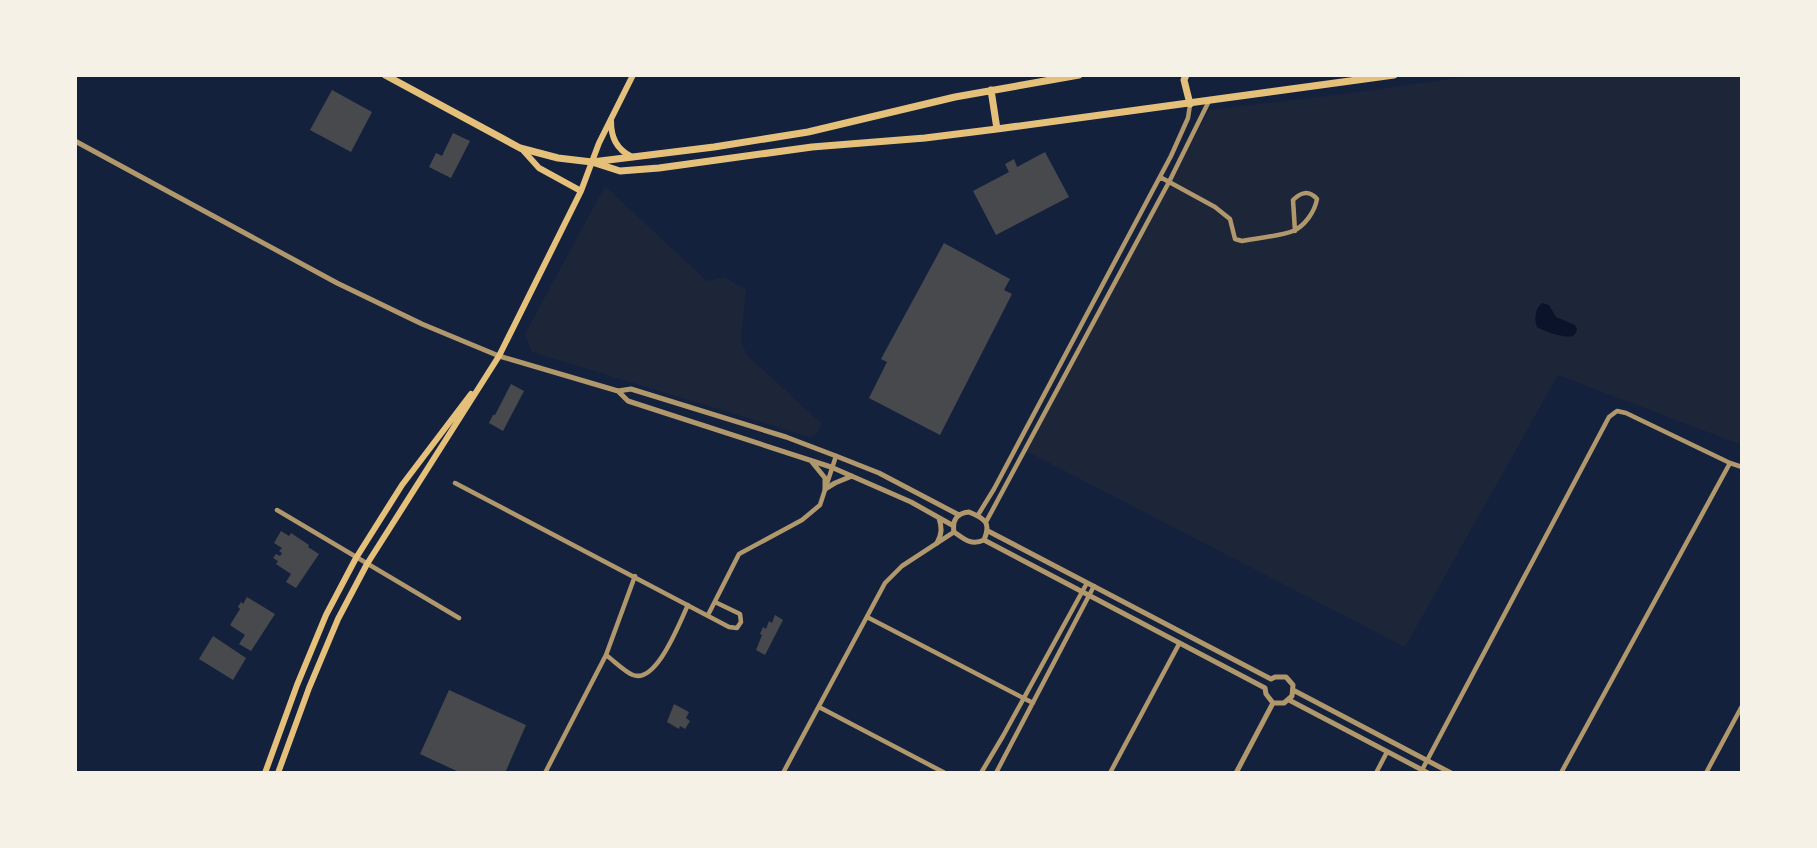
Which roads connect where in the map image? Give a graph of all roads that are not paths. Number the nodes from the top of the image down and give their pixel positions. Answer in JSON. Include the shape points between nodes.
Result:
{"nodes":[{"id":1,"x":385,"y":75,"type":"edge"},
{"id":2,"x":633,"y":75,"type":"edge"},
{"id":3,"x":1079,"y":75,"type":"edge"},
{"id":4,"x":1186,"y":75,"type":"edge"},
{"id":5,"x":1394,"y":75,"type":"edge"},
{"id":6,"x":991,"y":90,"type":"junction"},
{"id":7,"x":1209,"y":101,"type":"junction"},
{"id":8,"x":1190,"y":104,"type":"junction"},
{"id":9,"x":611,"y":119,"type":"junction"},
{"id":10,"x":997,"y":129,"type":"junction"},
{"id":11,"x":75,"y":141,"type":"edge"},
{"id":12,"x":520,"y":148,"type":"junction"},
{"id":13,"x":635,"y":158,"type":"junction"},
{"id":14,"x":592,"y":162,"type":"junction"},
{"id":15,"x":1160,"y":177,"type":"junction"},
{"id":16,"x":1169,"y":181,"type":"junction"},
{"id":17,"x":581,"y":191,"type":"junction"},
{"id":18,"x":1295,"y":231,"type":"junction"},
{"id":19,"x":499,"y":356,"type":"junction"},
{"id":20,"x":618,"y":391,"type":"junction"},
{"id":21,"x":836,"y":456,"type":"junction"},
{"id":22,"x":806,"y":458,"type":"junction"},
{"id":23,"x":1730,"y":463,"type":"junction"},
{"id":24,"x":831,"y":467,"type":"junction"},
{"id":25,"x":1742,"y":467,"type":"edge"},
{"id":26,"x":852,"y":476,"type":"junction"},
{"id":27,"x":455,"y":483,"type":"dead end"},
{"id":28,"x":825,"y":489,"type":"junction"},
{"id":29,"x":277,"y":510,"type":"dead end"},
{"id":30,"x":959,"y":515,"type":"junction"},
{"id":31,"x":978,"y":515,"type":"junction"},
{"id":32,"x":939,"y":518,"type":"junction"},
{"id":33,"x":986,"y":522,"type":"junction"},
{"id":34,"x":953,"y":528,"type":"junction"},
{"id":35,"x":988,"y":531,"type":"junction"},
{"id":36,"x":984,"y":540,"type":"junction"},
{"id":37,"x":937,"y":543,"type":"junction"},
{"id":38,"x":356,"y":558,"type":"junction"},
{"id":39,"x":367,"y":564,"type":"junction"},
{"id":40,"x":635,"y":576,"type":"junction"},
{"id":41,"x":1087,"y":583,"type":"junction"},
{"id":42,"x":1094,"y":586,"type":"junction"},
{"id":43,"x":1081,"y":593,"type":"junction"},
{"id":44,"x":1088,"y":596,"type":"junction"},
{"id":45,"x":715,"y":602,"type":"junction"},
{"id":46,"x":688,"y":605,"type":"junction"},
{"id":47,"x":708,"y":615,"type":"junction"},
{"id":48,"x":867,"y":617,"type":"junction"},
{"id":49,"x":459,"y":618,"type":"dead end"},
{"id":50,"x":1179,"y":644,"type":"junction"},
{"id":51,"x":606,"y":655,"type":"junction"},
{"id":52,"x":1271,"y":679,"type":"junction"},
{"id":53,"x":1265,"y":688,"type":"junction"},
{"id":54,"x":1293,"y":690,"type":"junction"},
{"id":55,"x":1024,"y":698,"type":"junction"},
{"id":56,"x":1289,"y":700,"type":"junction"},
{"id":57,"x":1033,"y":703,"type":"junction"},
{"id":58,"x":1273,"y":703,"type":"junction"},
{"id":59,"x":1742,"y":706,"type":"edge"},
{"id":60,"x":819,"y":707,"type":"junction"},
{"id":61,"x":1388,"y":751,"type":"junction"},
{"id":62,"x":1426,"y":760,"type":"junction"},
{"id":63,"x":1425,"y":771,"type":"edge"},
{"id":64,"x":265,"y":773,"type":"edge"},
{"id":65,"x":278,"y":773,"type":"edge"},
{"id":66,"x":545,"y":773,"type":"edge"},
{"id":67,"x":783,"y":773,"type":"edge"},
{"id":68,"x":945,"y":773,"type":"edge"},
{"id":69,"x":981,"y":773,"type":"edge"},
{"id":70,"x":996,"y":773,"type":"edge"},
{"id":71,"x":1110,"y":773,"type":"edge"},
{"id":72,"x":1236,"y":773,"type":"edge"},
{"id":73,"x":1376,"y":773,"type":"edge"},
{"id":74,"x":1451,"y":773,"type":"edge"},
{"id":75,"x":1562,"y":773,"type":"edge"},
{"id":76,"x":1706,"y":773,"type":"edge"}],
"edges":[{"from":1,"to":12,"type":"main road"},
{"from":2,"to":9,"type":"main road"},
{"from":3,"to":6,"type":"main road"},
{"from":4,"to":8,"type":"main road"},
{"from":5,"to":7,"type":"main road"},
{"from":6,"to":10,"type":"main road"},
{"from":6,"to":13,"type":"main road","via":[[808,132]]},
{"from":7,"to":8,"type":"main road"},
{"from":7,"to":16,"type":"street"},
{"from":8,"to":10,"type":"main road"},
{"from":8,"to":15,"type":"street"},
{"from":9,"to":13,"type":"main road","via":[[613,139]]},
{"from":9,"to":14,"type":"main road"},
{"from":10,"to":14,"type":"main road","via":[[659,168],[620,171]]},
{"from":11,"to":19,"type":"street","via":[[337,283]]},
{"from":12,"to":14,"type":"main road"},
{"from":12,"to":17,"type":"main road","via":[[539,168]]},
{"from":13,"to":14,"type":"main road"},
{"from":14,"to":17,"type":"main road"},
{"from":15,"to":16,"type":"street"},
{"from":15,"to":31,"type":"street"},
{"from":16,"to":18,"type":"street","via":[[1230,219],[1235,239]]},
{"from":16,"to":33,"type":"street"},
{"from":17,"to":19,"type":"main road"},
{"from":18,"to":18,"type":"street","via":[[1293,200],[1307,192],[1317,200],[1315,207]]},
{"from":19,"to":20,"type":"street"},
{"from":19,"to":38,"type":"main road","via":[[402,485]]},
{"from":19,"to":39,"type":"main road"},
{"from":20,"to":21,"type":"street","via":[[631,389]]},
{"from":20,"to":22,"type":"street","via":[[628,401]]},
{"from":21,"to":24,"type":"street"},
{"from":21,"to":30,"type":"street"},
{"from":22,"to":24,"type":"street"},
{"from":22,"to":28,"type":"street","via":[[825,478]]},
{"from":23,"to":25,"type":"street"},
{"from":23,"to":62,"type":"street","via":[[1626,413],[1617,411],[1609,417]]},
{"from":23,"to":75,"type":"street"},
{"from":24,"to":26,"type":"street"},
{"from":24,"to":28,"type":"street"},
{"from":26,"to":28,"type":"street"},
{"from":26,"to":32,"type":"street"},
{"from":27,"to":40,"type":"street"},
{"from":28,"to":45,"type":"street","via":[[820,505],[802,520],[739,554]]},
{"from":29,"to":38,"type":"street"},
{"from":30,"to":31,"type":"street"},
{"from":30,"to":34,"type":"street"},
{"from":31,"to":33,"type":"street"},
{"from":32,"to":34,"type":"street"},
{"from":32,"to":37,"type":"street","via":[[942,526]]},
{"from":33,"to":35,"type":"street"},
{"from":34,"to":36,"type":"street","via":[[967,542]]},
{"from":34,"to":37,"type":"street"},
{"from":35,"to":36,"type":"street"},
{"from":35,"to":41,"type":"street"},
{"from":36,"to":43,"type":"street"},
{"from":37,"to":48,"type":"street","via":[[885,583]]},
{"from":38,"to":39,"type":"street"},
{"from":38,"to":64,"type":"main road","via":[[326,615]]},
{"from":39,"to":49,"type":"street"},
{"from":39,"to":65,"type":"main road","via":[[338,619]]},
{"from":40,"to":46,"type":"street"},
{"from":40,"to":51,"type":"street"},
{"from":41,"to":42,"type":"street"},
{"from":41,"to":43,"type":"street"},
{"from":42,"to":44,"type":"street"},
{"from":42,"to":52,"type":"street"},
{"from":43,"to":44,"type":"street"},
{"from":43,"to":55,"type":"street"},
{"from":44,"to":50,"type":"street"},
{"from":44,"to":57,"type":"street"},
{"from":45,"to":47,"type":"street"},
{"from":45,"to":47,"type":"street","via":[[740,614],[741,622],[737,628],[729,627]]},
{"from":46,"to":47,"type":"street"},
{"from":46,"to":51,"type":"street","via":[[664,656],[643,676],[633,675]]},
{"from":48,"to":55,"type":"street"},
{"from":48,"to":60,"type":"street"},
{"from":50,"to":53,"type":"street"},
{"from":50,"to":71,"type":"street"},
{"from":51,"to":66,"type":"street"},
{"from":52,"to":53,"type":"street"},
{"from":52,"to":54,"type":"street","via":[[1286,677]]},
{"from":53,"to":58,"type":"street"},
{"from":54,"to":56,"type":"street"},
{"from":54,"to":62,"type":"street"},
{"from":55,"to":57,"type":"street"},
{"from":55,"to":69,"type":"street"},
{"from":56,"to":58,"type":"street"},
{"from":56,"to":61,"type":"street"},
{"from":57,"to":70,"type":"street"},
{"from":58,"to":72,"type":"street"},
{"from":59,"to":76,"type":"street"},
{"from":60,"to":67,"type":"street"},
{"from":60,"to":68,"type":"street"},
{"from":61,"to":63,"type":"street"},
{"from":61,"to":73,"type":"street"},
{"from":62,"to":63,"type":"street"},
{"from":62,"to":74,"type":"street"}]}
